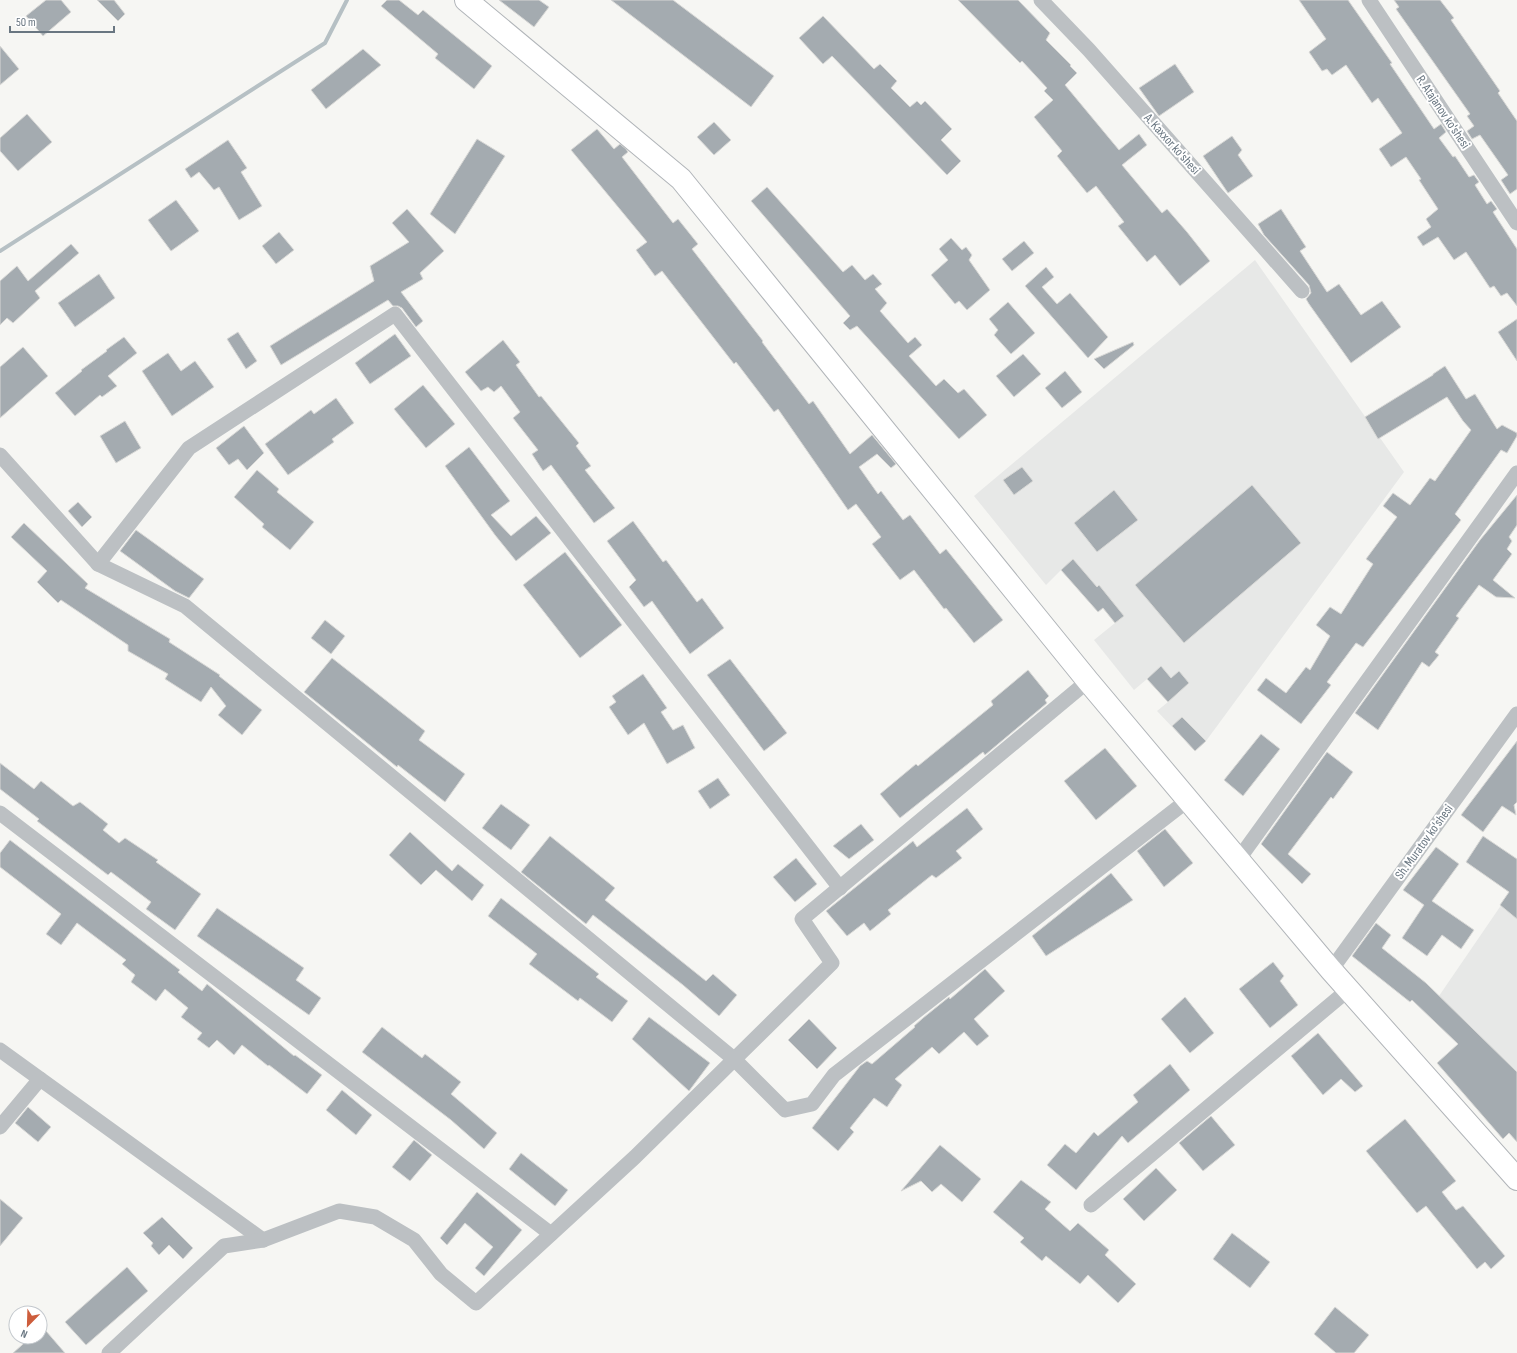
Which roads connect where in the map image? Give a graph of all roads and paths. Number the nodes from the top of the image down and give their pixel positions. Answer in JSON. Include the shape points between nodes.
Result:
{"nodes":[{"id":1,"x":466,"y":0,"type":"edge"},
{"id":2,"x":1041,"y":0,"type":"edge"},
{"id":3,"x":1369,"y":0,"type":"edge"},
{"id":4,"x":1517,"y":223,"type":"edge"},
{"id":5,"x":1302,"y":291,"type":"dead end"},
{"id":6,"x":0,"y":455,"type":"edge"},
{"id":7,"x":1517,"y":473,"type":"edge"},
{"id":8,"x":98,"y":564,"type":"junction"},
{"id":9,"x":1088,"y":681,"type":"junction"},
{"id":10,"x":1517,"y":714,"type":"edge"},
{"id":11,"x":1188,"y":800,"type":"junction"},
{"id":12,"x":0,"y":813,"type":"edge"},
{"id":13,"x":1238,"y":860,"type":"junction"},
{"id":14,"x":840,"y":888,"type":"junction"},
{"id":15,"x":1331,"y":970,"type":"junction"},
{"id":16,"x":1348,"y":990,"type":"junction"},
{"id":17,"x":0,"y":1050,"type":"edge"},
{"id":18,"x":734,"y":1059,"type":"junction"},
{"id":19,"x":40,"y":1079,"type":"junction"},
{"id":20,"x":0,"y":1127,"type":"edge"},
{"id":21,"x":1517,"y":1179,"type":"edge"},
{"id":22,"x":1091,"y":1205,"type":"dead end"},
{"id":23,"x":551,"y":1234,"type":"junction"},
{"id":24,"x":263,"y":1240,"type":"junction"},
{"id":25,"x":109,"y":1353,"type":"edge"}],
"edges":[{"from":1,"to":9,"type":"street","via":[[681,179]]},
{"from":2,"to":5,"type":"street","name":"A. Kaxxor ko'shesi","via":[[1089,50]]},
{"from":3,"to":4,"type":"street","name":"R. Atajanov ko'shesi"},
{"from":6,"to":8,"type":"street"},
{"from":7,"to":13,"type":"street"},
{"from":8,"to":14,"type":"street","via":[[190,448],[395,314]]},
{"from":8,"to":18,"type":"street","via":[[185,606]]},
{"from":9,"to":11,"type":"street"},
{"from":9,"to":14,"type":"street"},
{"from":10,"to":15,"type":"street","name":"Sh. Muratov ko'shesi"},
{"from":11,"to":13,"type":"street"},
{"from":11,"to":18,"type":"street","via":[[834,1075],[812,1104],[786,1110]]},
{"from":12,"to":23,"type":"street"},
{"from":13,"to":15,"type":"street"},
{"from":14,"to":18,"type":"street","via":[[802,919],[832,964]]},
{"from":15,"to":16,"type":"street"},
{"from":16,"to":21,"type":"street"},
{"from":16,"to":22,"type":"street"},
{"from":17,"to":19,"type":"street"},
{"from":18,"to":23,"type":"street","via":[[635,1157]]},
{"from":19,"to":20,"type":"street"},
{"from":19,"to":24,"type":"street"},
{"from":23,"to":24,"type":"street","via":[[476,1303],[441,1274],[414,1240],[375,1217],[339,1211]]},
{"from":24,"to":25,"type":"street","via":[[224,1246]]}]}
